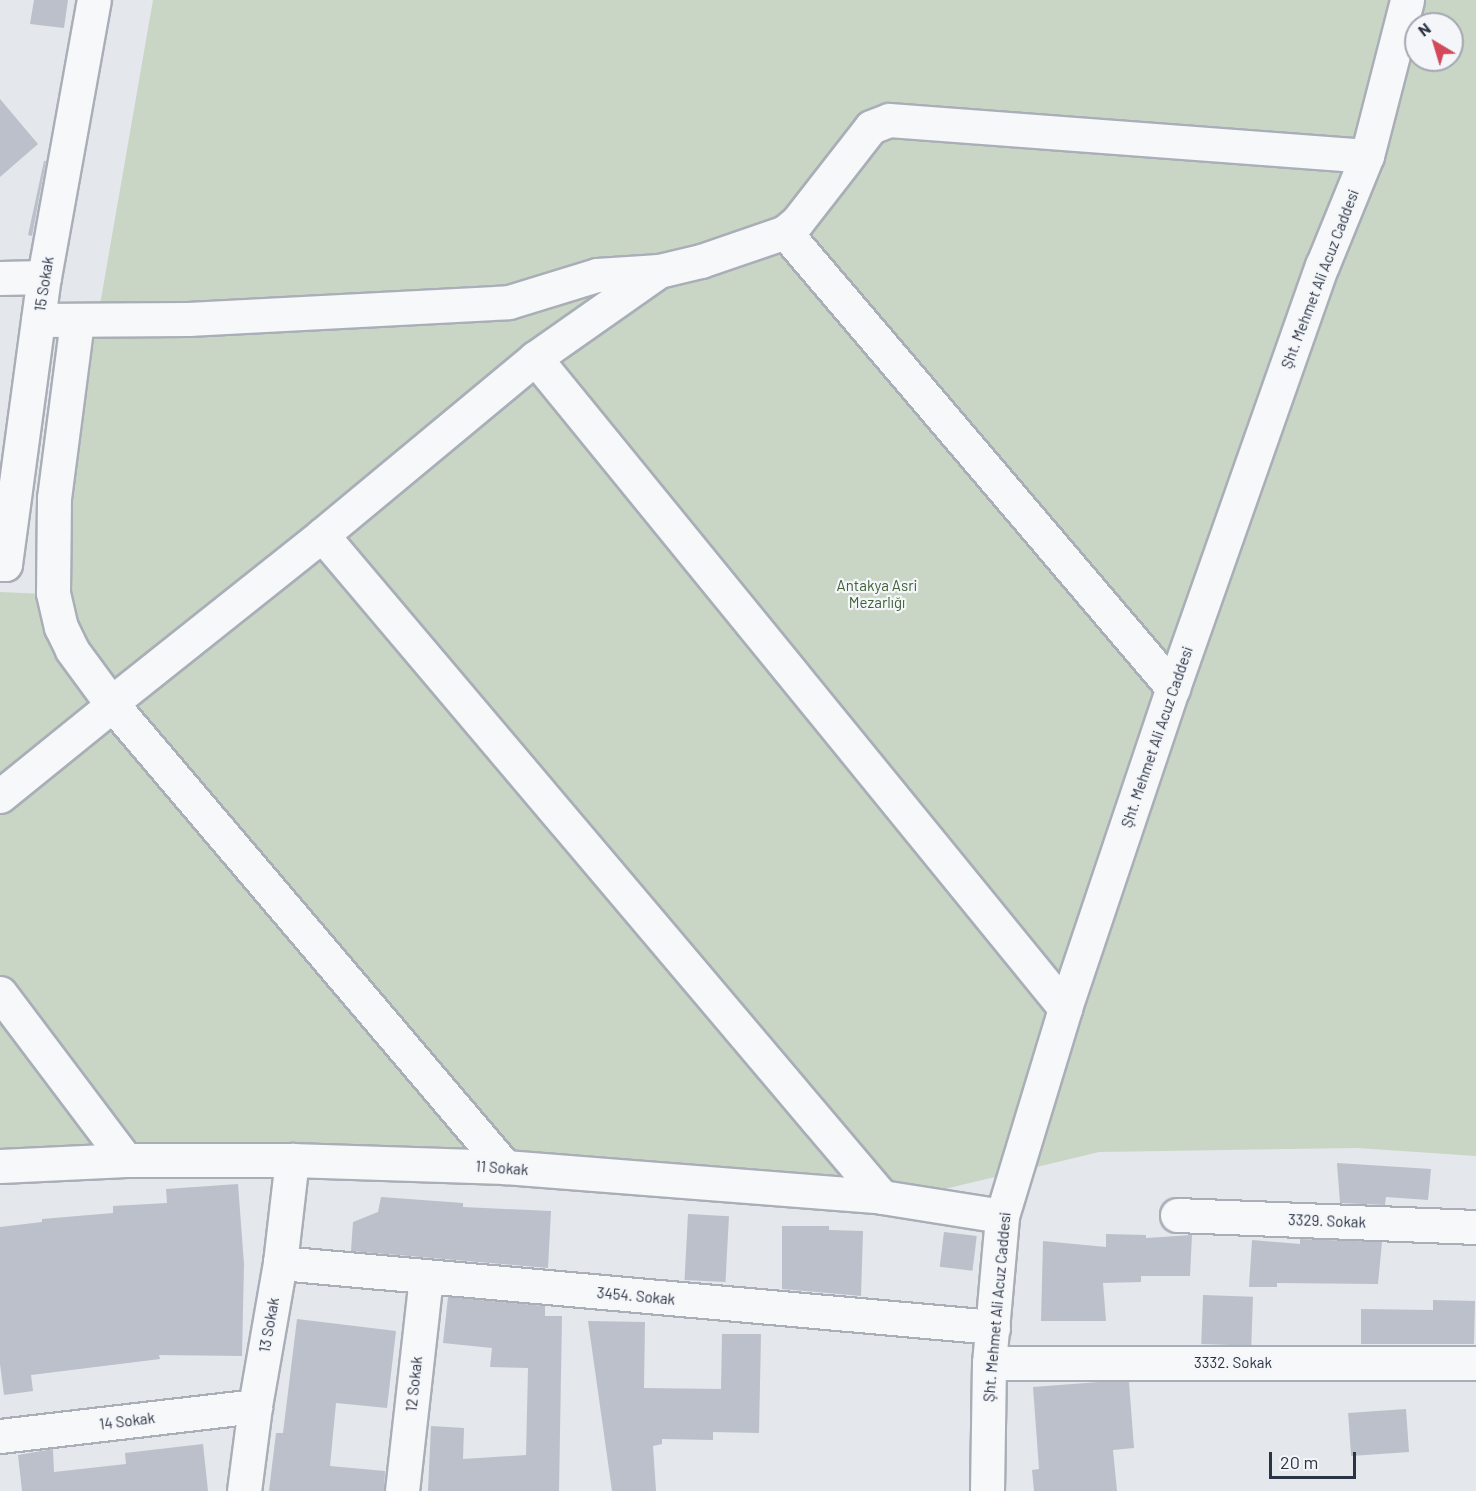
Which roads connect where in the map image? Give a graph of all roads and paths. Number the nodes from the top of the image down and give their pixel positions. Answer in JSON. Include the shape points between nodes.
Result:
{"nodes":[{"id":1,"x":94,"y":0,"type":"edge"},
{"id":2,"x":1407,"y":0,"type":"edge"},
{"id":3,"x":1368,"y":156,"type":"junction"},
{"id":4,"x":785,"y":232,"type":"junction"},
{"id":5,"x":659,"y":271,"type":"junction"},
{"id":6,"x":0,"y":278,"type":"edge"},
{"id":7,"x":44,"y":278,"type":"junction"},
{"id":8,"x":38,"y":320,"type":"junction"},
{"id":9,"x":77,"y":321,"type":"junction"},
{"id":10,"x":535,"y":358,"type":"junction"},
{"id":11,"x":322,"y":535,"type":"junction"},
{"id":12,"x":0,"y":564,"type":"edge"},
{"id":13,"x":1173,"y":688,"type":"junction"},
{"id":14,"x":111,"y":703,"type":"junction"},
{"id":15,"x":0,"y":796,"type":"edge"},
{"id":16,"x":0,"y":993,"type":"edge"},
{"id":17,"x":1065,"y":1008,"type":"junction"},
{"id":18,"x":126,"y":1160,"type":"junction"},
{"id":19,"x":292,"y":1160,"type":"junction"},
{"id":20,"x":0,"y":1166,"type":"edge"},
{"id":21,"x":505,"y":1167,"type":"junction"},
{"id":22,"x":882,"y":1197,"type":"junction"},
{"id":23,"x":1177,"y":1215,"type":"dead end"},
{"id":24,"x":1002,"y":1216,"type":"junction"},
{"id":25,"x":1476,"y":1227,"type":"edge"},
{"id":26,"x":280,"y":1263,"type":"junction"},
{"id":27,"x":426,"y":1277,"type":"junction"},
{"id":28,"x":993,"y":1327,"type":"junction"},
{"id":29,"x":989,"y":1363,"type":"junction"},
{"id":30,"x":1476,"y":1363,"type":"edge"},
{"id":31,"x":255,"y":1406,"type":"junction"},
{"id":32,"x":0,"y":1436,"type":"edge"},
{"id":33,"x":244,"y":1491,"type":"edge"},
{"id":34,"x":402,"y":1491,"type":"edge"},
{"id":35,"x":987,"y":1491,"type":"edge"}],
"edges":[{"from":1,"to":7,"type":"street","name":"15 Sokak"},
{"from":2,"to":3,"type":"street","name":"Şht. Mehmet Ali Acuz Caddesi"},
{"from":3,"to":4,"type":"street","via":[[889,120],[871,127]]},
{"from":3,"to":13,"type":"street","name":"Şht. Mehmet Ali Acuz Caddesi","via":[[1322,266]]},
{"from":4,"to":5,"type":"street"},
{"from":4,"to":13,"type":"street"},
{"from":5,"to":9,"type":"street","via":[[597,275],[509,302],[361,312]]},
{"from":5,"to":10,"type":"street"},
{"from":6,"to":7,"type":"street"},
{"from":7,"to":8,"type":"street","name":"15 Sokak"},
{"from":8,"to":9,"type":"street"},
{"from":8,"to":12,"type":"street","name":"15 Sokak","via":[[5,564]]},
{"from":9,"to":14,"type":"street","via":[[54,498],[53,592],[61,627],[72,650]]},
{"from":10,"to":11,"type":"street"},
{"from":10,"to":17,"type":"street"},
{"from":11,"to":14,"type":"street"},
{"from":11,"to":22,"type":"street"},
{"from":13,"to":17,"type":"street","name":"Şht. Mehmet Ali Acuz Caddesi"},
{"from":14,"to":15,"type":"street"},
{"from":14,"to":21,"type":"street"},
{"from":16,"to":18,"type":"street"},
{"from":17,"to":24,"type":"street","name":"Şht. Mehmet Ali Acuz Caddesi"},
{"from":18,"to":19,"type":"street","name":"11 Sokak"},
{"from":18,"to":20,"type":"street","name":"11 Sokak"},
{"from":19,"to":21,"type":"street","name":"11 Sokak"},
{"from":19,"to":26,"type":"street","name":"13 Sokak"},
{"from":21,"to":22,"type":"street","name":"11 Sokak"},
{"from":22,"to":24,"type":"street","name":"11 Sokak"},
{"from":23,"to":25,"type":"street","name":"3329. Sokak"},
{"from":24,"to":28,"type":"street","name":"Şht. Mehmet Ali Acuz Caddesi"},
{"from":26,"to":27,"type":"street","name":"3454. Sokak"},
{"from":26,"to":31,"type":"street","name":"13 Sokak"},
{"from":27,"to":28,"type":"street","name":"3454. Sokak"},
{"from":27,"to":34,"type":"street","name":"12 Sokak"},
{"from":28,"to":29,"type":"street","name":"Şht. Mehmet Ali Acuz Caddesi"},
{"from":29,"to":30,"type":"street","name":"3332. Sokak"},
{"from":29,"to":35,"type":"street","name":"Şht. Mehmet Ali Acuz Caddesi"},
{"from":31,"to":32,"type":"street","name":"14 Sokak"},
{"from":31,"to":33,"type":"street","name":"13 Sokak"}]}
